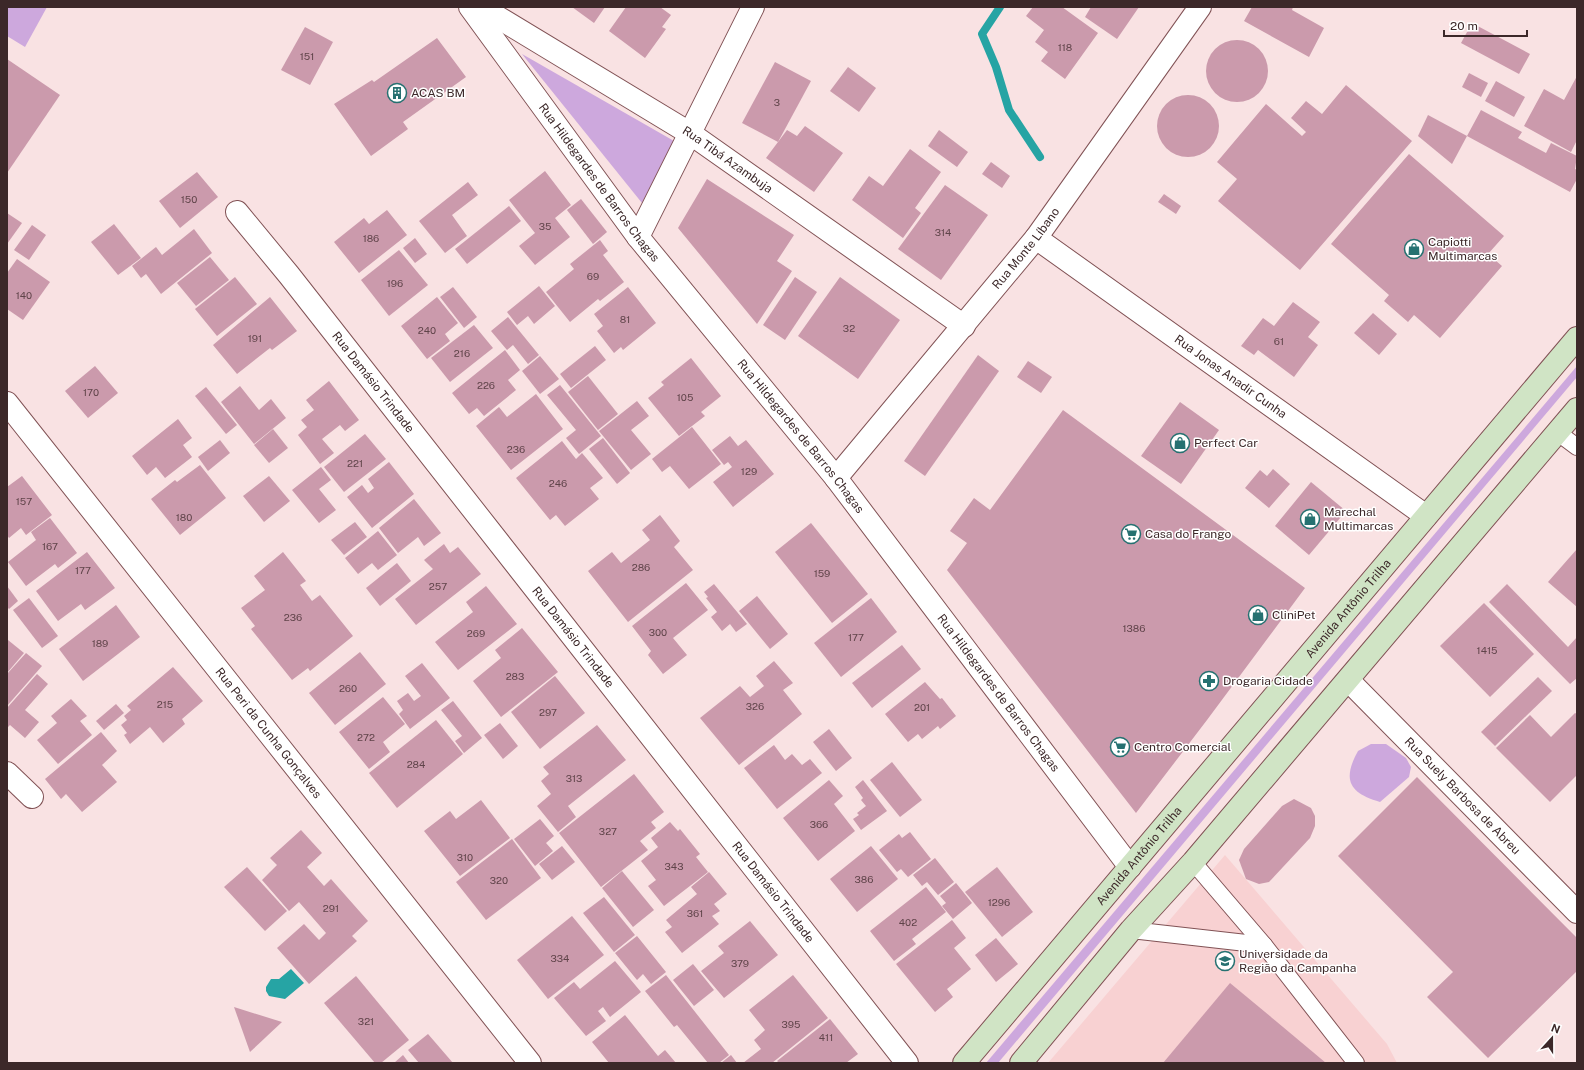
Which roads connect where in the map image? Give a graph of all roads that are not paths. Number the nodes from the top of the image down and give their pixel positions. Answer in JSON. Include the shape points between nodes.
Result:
{"nodes":[{"id":1,"x":470,"y":7,"type":"edge"},
{"id":2,"x":481,"y":7,"type":"edge"},
{"id":3,"x":754,"y":7,"type":"edge"},
{"id":4,"x":1200,"y":7,"type":"edge"},
{"id":5,"x":691,"y":134,"type":"junction"},
{"id":6,"x":237,"y":212,"type":"dead end"},
{"id":7,"x":638,"y":237,"type":"junction"},
{"id":8,"x":1036,"y":238,"type":"junction"},
{"id":9,"x":964,"y":326,"type":"junction"},
{"id":10,"x":1577,"y":338,"type":"edge"},
{"id":11,"x":7,"y":403,"type":"edge"},
{"id":12,"x":1577,"y":409,"type":"edge"},
{"id":13,"x":1556,"y":432,"type":"junction"},
{"id":14,"x":1577,"y":447,"type":"edge"},
{"id":15,"x":836,"y":478,"type":"junction"},
{"id":16,"x":1426,"y":516,"type":"junction"},
{"id":17,"x":1348,"y":680,"type":"junction"},
{"id":18,"x":7,"y":773,"type":"edge"},
{"id":19,"x":32,"y":796,"type":"dead end"},
{"id":20,"x":1193,"y":862,"type":"junction"},
{"id":21,"x":1130,"y":867,"type":"junction"},
{"id":22,"x":1577,"y":912,"type":"edge"},
{"id":23,"x":1131,"y":930,"type":"junction"},
{"id":24,"x":1264,"y":946,"type":"junction"},
{"id":25,"x":530,"y":1063,"type":"edge"},
{"id":26,"x":908,"y":1063,"type":"edge"},
{"id":27,"x":964,"y":1063,"type":"edge"},
{"id":28,"x":1020,"y":1063,"type":"edge"},
{"id":29,"x":1356,"y":1063,"type":"edge"}],
"edges":[{"from":1,"to":7,"type":"street","name":"Rua Hildegardes de Barros Chagas"},
{"from":2,"to":5,"type":"street","name":"Rua Tibá Azambuja"},
{"from":3,"to":5,"type":"street"},
{"from":4,"to":8,"type":"street","name":"Rua Monte Líbano"},
{"from":5,"to":7,"type":"street"},
{"from":5,"to":9,"type":"street","name":"Rua Tibá Azambuja"},
{"from":6,"to":26,"type":"street","name":"Rua Damásio Trindade"},
{"from":7,"to":15,"type":"street","name":"Rua Hildegardes de Barros Chagas"},
{"from":8,"to":9,"type":"street","name":"Rua Monte Líbano"},
{"from":8,"to":16,"type":"street","name":"Rua Jonas Anadir Cunha"},
{"from":9,"to":15,"type":"street","name":"Rua Monte Líbano"},
{"from":10,"to":16,"type":"main road","name":"Avenida Antônio Trilha"},
{"from":11,"to":25,"type":"street","name":"Rua Peri da Cunha Gonçalves"},
{"from":12,"to":13,"type":"main road"},
{"from":13,"to":14,"type":"lane"},
{"from":13,"to":17,"type":"main road"},
{"from":15,"to":21,"type":"street","name":"Rua Hildegardes de Barros Chagas"},
{"from":16,"to":21,"type":"main road","name":"Avenida Antônio Trilha"},
{"from":17,"to":20,"type":"main road"},
{"from":17,"to":22,"type":"street","name":"Rua Suely Barbosa de Abreu"},
{"from":18,"to":19,"type":"street"},
{"from":20,"to":23,"type":"main road"},
{"from":20,"to":24,"type":"lane"},
{"from":21,"to":27,"type":"main road","name":"Avenida Antônio Trilha"},
{"from":23,"to":24,"type":"lane"},
{"from":23,"to":28,"type":"main road"},
{"from":24,"to":29,"type":"lane"}]}
